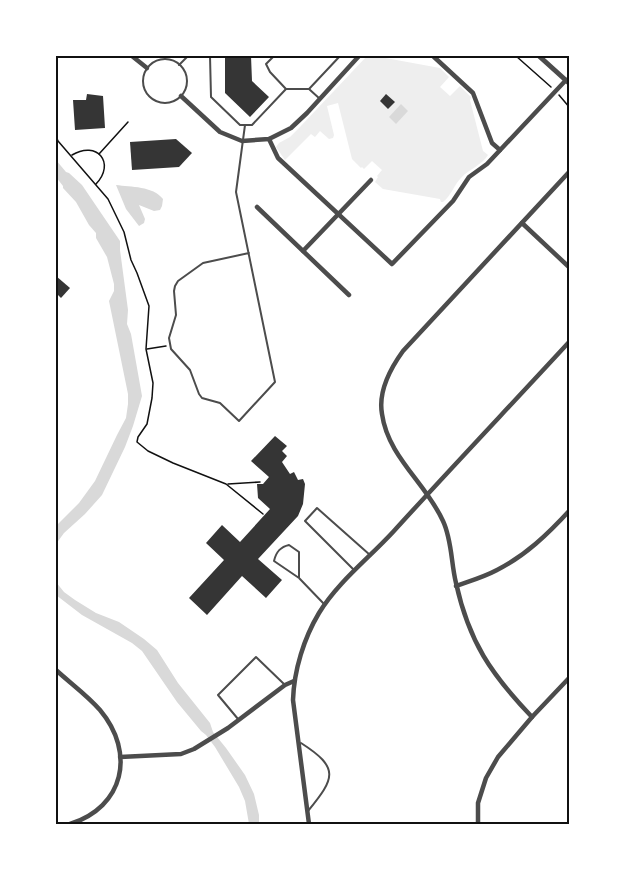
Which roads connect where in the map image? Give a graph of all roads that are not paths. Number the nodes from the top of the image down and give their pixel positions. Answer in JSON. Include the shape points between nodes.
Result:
{"nodes":[{"id":1,"x":132,"y":56,"type":"edge"},
{"id":2,"x":188,"y":56,"type":"edge"},
{"id":3,"x":210,"y":56,"type":"edge"},
{"id":4,"x":274,"y":56,"type":"edge"},
{"id":5,"x":340,"y":56,"type":"edge"},
{"id":6,"x":359,"y":56,"type":"edge"},
{"id":7,"x":433,"y":56,"type":"edge"},
{"id":8,"x":539,"y":56,"type":"edge"},
{"id":9,"x":179,"y":65,"type":"junction"},
{"id":10,"x":147,"y":68,"type":"junction"},
{"id":11,"x":568,"y":82,"type":"edge"},
{"id":12,"x":286,"y":89,"type":"junction"},
{"id":13,"x":309,"y":89,"type":"junction"},
{"id":14,"x":181,"y":96,"type":"junction"},
{"id":15,"x":320,"y":99,"type":"junction"},
{"id":16,"x":245,"y":125,"type":"junction"},
{"id":17,"x":269,"y":139,"type":"junction"},
{"id":18,"x":242,"y":141,"type":"junction"},
{"id":19,"x":500,"y":150,"type":"junction"},
{"id":20,"x":570,"y":171,"type":"edge"},
{"id":21,"x":371,"y":180,"type":"dead end"},
{"id":22,"x":257,"y":207,"type":"dead end"},
{"id":23,"x":339,"y":215,"type":"junction"},
{"id":24,"x":522,"y":224,"type":"junction"},
{"id":25,"x":303,"y":251,"type":"junction"},
{"id":26,"x":249,"y":253,"type":"junction"},
{"id":27,"x":570,"y":268,"type":"edge"},
{"id":28,"x":349,"y":295,"type":"dead end"},
{"id":29,"x":570,"y":341,"type":"edge"},
{"id":30,"x":427,"y":494,"type":"junction"},
{"id":31,"x":570,"y":510,"type":"edge"},
{"id":32,"x":370,"y":555,"type":"junction"},
{"id":33,"x":354,"y":570,"type":"junction"},
{"id":34,"x":299,"y":578,"type":"junction"},
{"id":35,"x":456,"y":586,"type":"junction"},
{"id":36,"x":324,"y":605,"type":"junction"},
{"id":37,"x":56,"y":670,"type":"edge"},
{"id":38,"x":570,"y":677,"type":"edge"},
{"id":39,"x":294,"y":681,"type":"junction"},
{"id":40,"x":285,"y":685,"type":"junction"},
{"id":41,"x":532,"y":717,"type":"junction"},
{"id":42,"x":238,"y":720,"type":"junction"},
{"id":43,"x":299,"y":742,"type":"junction"},
{"id":44,"x":120,"y":757,"type":"junction"},
{"id":45,"x":308,"y":811,"type":"junction"},
{"id":46,"x":70,"y":825,"type":"edge"},
{"id":47,"x":309,"y":825,"type":"edge"},
{"id":48,"x":478,"y":825,"type":"edge"}],
"edges":[{"from":1,"to":10,"type":"street"},
{"from":2,"to":9,"type":"lane"},
{"from":3,"to":16,"type":"lane","via":[[211,97],[240,125]]},
{"from":4,"to":12,"type":"lane","via":[[267,64]]},
{"from":5,"to":13,"type":"lane"},
{"from":6,"to":15,"type":"street"},
{"from":7,"to":19,"type":"street","via":[[473,93],[492,143]]},
{"from":8,"to":11,"type":"street"},
{"from":9,"to":10,"type":"lane","via":[[162,59]]},
{"from":9,"to":14,"type":"lane","via":[[186,74]]},
{"from":10,"to":14,"type":"lane","via":[[143,85],[150,97],[169,102]]},
{"from":11,"to":19,"type":"street"},
{"from":12,"to":13,"type":"lane"},
{"from":12,"to":16,"type":"lane","via":[[252,125]]},
{"from":13,"to":15,"type":"lane"},
{"from":14,"to":18,"type":"street","via":[[220,132]]},
{"from":15,"to":17,"type":"street","via":[[291,128]]},
{"from":16,"to":18,"type":"lane"},
{"from":17,"to":18,"type":"street"},
{"from":17,"to":23,"type":"street","via":[[278,158]]},
{"from":18,"to":26,"type":"lane","via":[[236,192]]},
{"from":19,"to":23,"type":"street","via":[[469,177],[453,201],[392,264]]},
{"from":20,"to":24,"type":"street"},
{"from":21,"to":23,"type":"street"},
{"from":22,"to":25,"type":"street"},
{"from":23,"to":25,"type":"street"},
{"from":24,"to":27,"type":"street"},
{"from":24,"to":30,"type":"street","via":[[403,351],[387,376],[381,412],[385,429],[395,451]]},
{"from":25,"to":28,"type":"street"},
{"from":26,"to":26,"type":"lane","via":[[203,263],[178,281],[174,291],[176,315],[169,334],[170,345],[190,370],[200,396],[220,403],[239,421],[275,382]]},
{"from":29,"to":30,"type":"street"},
{"from":30,"to":32,"type":"street"},
{"from":30,"to":35,"type":"street","via":[[445,523]]},
{"from":31,"to":35,"type":"street","via":[[521,556],[496,571]]},
{"from":32,"to":33,"type":"street"},
{"from":32,"to":33,"type":"lane","via":[[317,508],[305,521]]},
{"from":33,"to":36,"type":"street"},
{"from":34,"to":34,"type":"lane","via":[[299,552],[289,545],[282,547],[274,561]]},
{"from":34,"to":36,"type":"lane"},
{"from":35,"to":41,"type":"street","via":[[482,654]]},
{"from":36,"to":39,"type":"street"},
{"from":37,"to":44,"type":"street","via":[[100,710],[111,726]]},
{"from":38,"to":41,"type":"street"},
{"from":39,"to":40,"type":"street"},
{"from":39,"to":43,"type":"street"},
{"from":40,"to":42,"type":"street"},
{"from":40,"to":42,"type":"lane","via":[[256,657],[218,695]]},
{"from":41,"to":48,"type":"street","via":[[498,757],[486,778],[478,803]]},
{"from":42,"to":44,"type":"street","via":[[181,754]]},
{"from":43,"to":45,"type":"street"},
{"from":43,"to":45,"type":"lane","via":[[328,767],[324,791]]},
{"from":44,"to":46,"type":"street","via":[[120,777],[105,804]]},
{"from":45,"to":47,"type":"street"}]}
